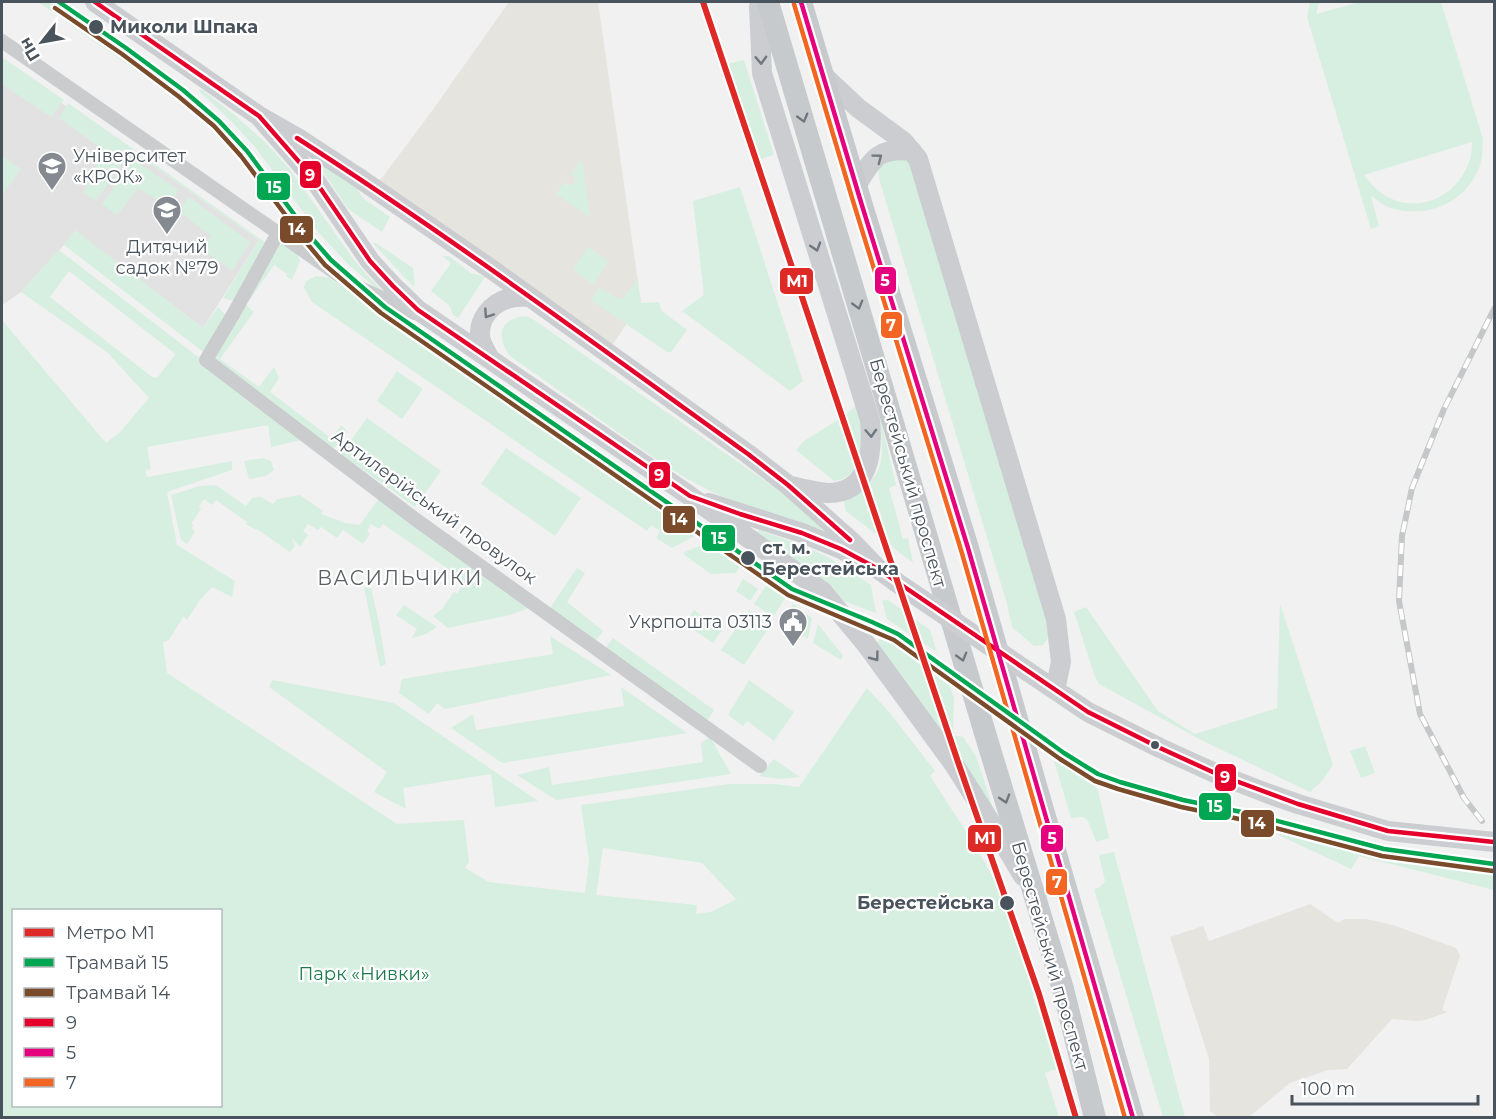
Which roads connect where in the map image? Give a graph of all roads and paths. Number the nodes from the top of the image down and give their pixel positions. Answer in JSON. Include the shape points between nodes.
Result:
{"nodes":[{"id":1,"x":94,"y":2,"type":"edge"},
{"id":2,"x":761,"y":2,"type":"edge"},
{"id":3,"x":768,"y":2,"type":"edge"},
{"id":4,"x":801,"y":2,"type":"edge"},
{"id":5,"x":2,"y":41,"type":"edge"},
{"id":6,"x":824,"y":76,"type":"junction"},
{"id":7,"x":259,"y":116,"type":"junction"},
{"id":8,"x":912,"y":151,"type":"junction"},
{"id":9,"x":856,"y":186,"type":"junction"},
{"id":10,"x":278,"y":233,"type":"junction"},
{"id":11,"x":530,"y":297,"type":"junction"},
{"id":12,"x":437,"y":323,"type":"junction"},
{"id":13,"x":490,"y":358,"type":"junction"},
{"id":14,"x":788,"y":485,"type":"junction"},
{"id":15,"x":690,"y":496,"type":"junction"},
{"id":16,"x":878,"y":569,"type":"junction"},
{"id":17,"x":1055,"y":690,"type":"junction"},
{"id":18,"x":760,"y":766,"type":"dead end"},
{"id":19,"x":1494,"y":842,"type":"edge"},
{"id":20,"x":1038,"y":905,"type":"junction"},
{"id":21,"x":1095,"y":1118,"type":"edge"},
{"id":22,"x":1133,"y":1118,"type":"edge"}],
"edges":[{"from":1,"to":7,"type":"main road"},
{"from":2,"to":14,"type":"main road","one_way":true,"via":[[762,73],[870,420],[872,438],[866,471],[846,490],[829,493]]},
{"from":3,"to":20,"type":"main road","name":"Берестейський проспект","one_way":true},
{"from":4,"to":6,"type":"main road","name":"Берестейський проспект"},
{"from":5,"to":10,"type":"street"},
{"from":6,"to":8,"type":"main road"},
{"from":6,"to":9,"type":"main road","name":"Берестейський проспект"},
{"from":7,"to":11,"type":"main road","via":[[356,176]]},
{"from":7,"to":12,"type":"main road","via":[[314,179],[370,261]]},
{"from":9,"to":8,"type":"main road","one_way":true,"via":[[881,154],[889,150]]},
{"from":8,"to":17,"type":"main road","via":[[918,159],[1056,619],[1061,662]]},
{"from":9,"to":22,"type":"main road","name":"Берестейський проспект","via":[[968,548]]},
{"from":10,"to":12,"type":"street","via":[[362,289]]},
{"from":10,"to":18,"type":"street","name":"Артилерійський провулок","via":[[206,360],[415,519]]},
{"from":11,"to":13,"type":"main road","one_way":true,"via":[[503,300],[484,317],[481,342]]},
{"from":11,"to":14,"type":"main road"},
{"from":12,"to":13,"type":"main road"},
{"from":13,"to":15,"type":"main road"},
{"from":14,"to":16,"type":"main road"},
{"from":15,"to":16,"type":"main road","via":[[802,533]]},
{"from":15,"to":20,"type":"main road","one_way":true,"via":[[809,581],[838,609],[953,763]]},
{"from":16,"to":17,"type":"main road","bridge":true},
{"from":17,"to":19,"type":"main road","via":[[1088,712],[1160,748],[1298,804],[1388,831]]},
{"from":20,"to":21,"type":"main road","name":"Берестейський проспект"}]}
